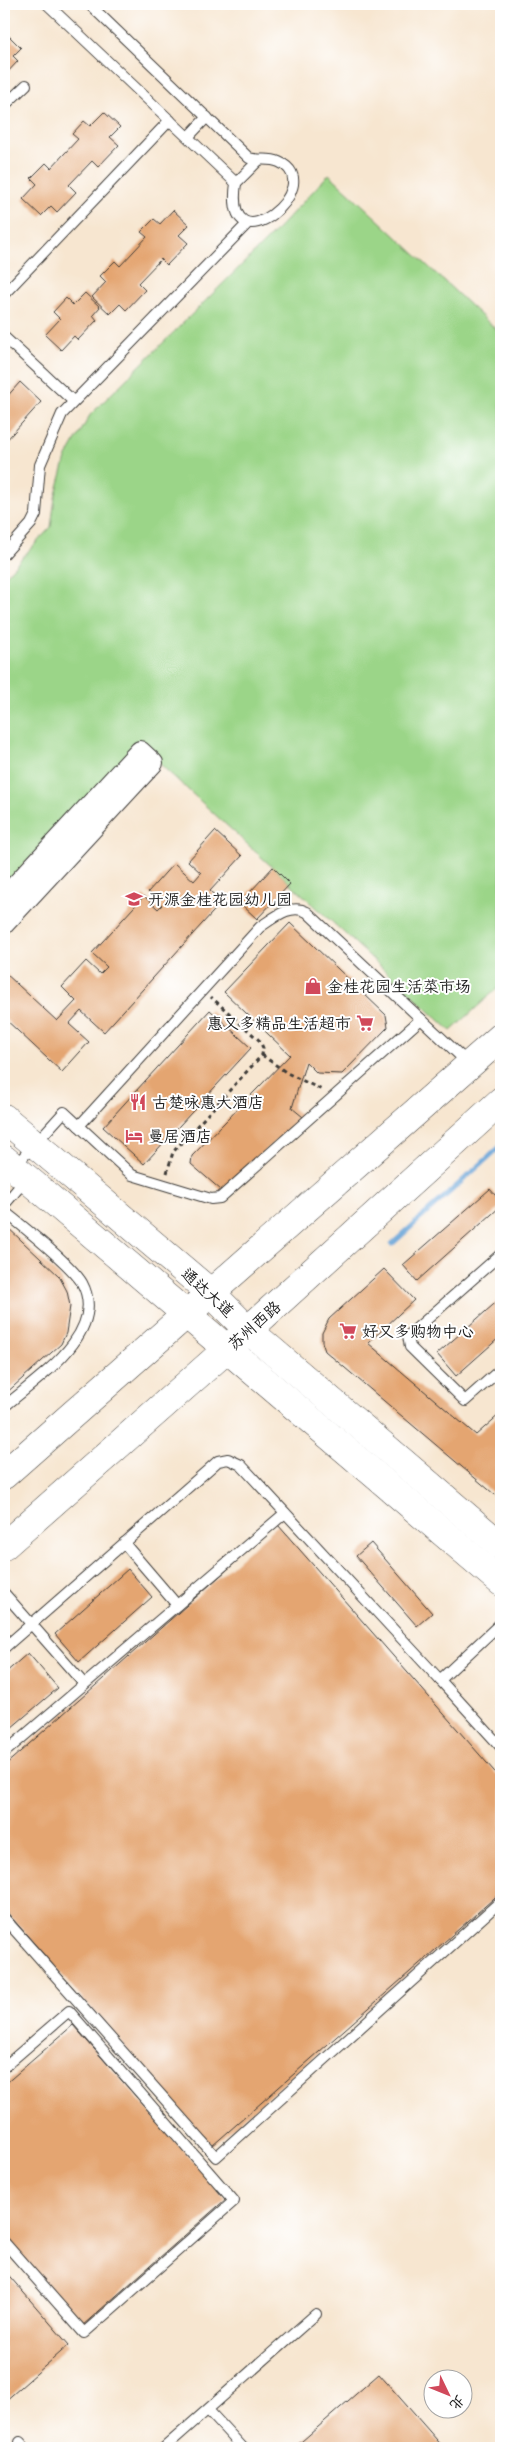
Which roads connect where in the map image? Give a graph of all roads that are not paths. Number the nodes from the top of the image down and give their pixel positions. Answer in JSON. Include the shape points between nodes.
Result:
{"nodes":[{"id":1,"x":48,"y":4,"type":"edge"},
{"id":2,"x":88,"y":4,"type":"edge"},
{"id":3,"x":26,"y":85,"type":"dead end"},
{"id":4,"x":4,"y":106,"type":"edge"},
{"id":5,"x":207,"y":117,"type":"junction"},
{"id":6,"x":170,"y":120,"type":"junction"},
{"id":7,"x":188,"y":137,"type":"junction"},
{"id":8,"x":258,"y":161,"type":"junction"},
{"id":9,"x":236,"y":183,"type":"junction"},
{"id":10,"x":248,"y":222,"type":"junction"},
{"id":11,"x":4,"y":294,"type":"edge"},
{"id":12,"x":5,"y":340,"type":"edge"},
{"id":13,"x":73,"y":401,"type":"junction"},
{"id":14,"x":4,"y":554,"type":"edge"},
{"id":15,"x":49,"y":863,"type":"junction"},
{"id":16,"x":7,"y":908,"type":"edge"},
{"id":17,"x":421,"y":1019,"type":"junction"},
{"id":18,"x":501,"y":1037,"type":"edge"},
{"id":19,"x":470,"y":1065,"type":"junction"},
{"id":20,"x":501,"y":1102,"type":"edge"},
{"id":21,"x":4,"y":1118,"type":"edge"},
{"id":22,"x":79,"y":1126,"type":"junction"},
{"id":23,"x":35,"y":1144,"type":"junction"},
{"id":24,"x":15,"y":1169,"type":"edge"},
{"id":25,"x":4,"y":1205,"type":"edge"},
{"id":26,"x":4,"y":1211,"type":"edge"},
{"id":27,"x":501,"y":1254,"type":"edge"},
{"id":28,"x":211,"y":1293,"type":"junction"},
{"id":29,"x":186,"y":1315,"type":"junction"},
{"id":30,"x":248,"y":1330,"type":"junction"},
{"id":31,"x":226,"y":1350,"type":"junction"},
{"id":32,"x":501,"y":1369,"type":"edge"},
{"id":33,"x":4,"y":1407,"type":"edge"},
{"id":34,"x":4,"y":1475,"type":"edge"},
{"id":35,"x":285,"y":1513,"type":"junction"},
{"id":36,"x":124,"y":1543,"type":"junction"},
{"id":37,"x":4,"y":1546,"type":"edge"},
{"id":38,"x":501,"y":1546,"type":"edge"},
{"id":39,"x":501,"y":1582,"type":"edge"},
{"id":40,"x":4,"y":1593,"type":"edge"},
{"id":41,"x":177,"y":1605,"type":"junction"},
{"id":42,"x":501,"y":1623,"type":"edge"},
{"id":43,"x":31,"y":1624,"type":"junction"},
{"id":44,"x":4,"y":1648,"type":"edge"},
{"id":45,"x":440,"y":1680,"type":"junction"},
{"id":46,"x":84,"y":1684,"type":"junction"},
{"id":47,"x":501,"y":1747,"type":"edge"},
{"id":48,"x":4,"y":1753,"type":"edge"},
{"id":49,"x":501,"y":1901,"type":"edge"},
{"id":50,"x":4,"y":1918,"type":"edge"},
{"id":51,"x":5,"y":2064,"type":"edge"},
{"id":52,"x":4,"y":2242,"type":"edge"},
{"id":53,"x":316,"y":2314,"type":"dead end"},
{"id":54,"x":208,"y":2410,"type":"junction"},
{"id":55,"x":164,"y":2448,"type":"edge"},
{"id":56,"x":243,"y":2448,"type":"edge"}],
"edges":[{"from":1,"to":6,"type":"lane"},
{"from":2,"to":5,"type":"lane"},
{"from":3,"to":4,"type":"lane"},
{"from":5,"to":7,"type":"lane"},
{"from":5,"to":8,"type":"lane","via":[[249,158]]},
{"from":6,"to":7,"type":"lane"},
{"from":6,"to":11,"type":"lane"},
{"from":7,"to":9,"type":"lane"},
{"from":8,"to":9,"type":"lane"},
{"from":8,"to":10,"type":"lane","via":[[279,162],[288,168],[293,176],[293,188],[289,199],[274,213],[266,219]]},
{"from":9,"to":10,"type":"lane","via":[[235,207]]},
{"from":10,"to":13,"type":"lane"},
{"from":12,"to":13,"type":"lane"},
{"from":13,"to":14,"type":"lane","via":[[62,414],[40,465],[36,514]]},
{"from":15,"to":15,"type":"street","via":[[153,763],[140,751]]},
{"from":15,"to":16,"type":"street"},
{"from":17,"to":19,"type":"lane"},
{"from":17,"to":22,"type":"lane","via":[[220,1198],[211,1199],[132,1175]]},
{"from":17,"to":22,"type":"lane","via":[[307,912],[301,909],[282,912],[260,927]]},
{"from":18,"to":19,"type":"main road"},
{"from":19,"to":28,"type":"main road"},
{"from":20,"to":30,"type":"main road","name":"苏州西路"},
{"from":21,"to":23,"type":"main road","name":"通达大道"},
{"from":22,"to":23,"type":"lane","via":[[64,1112]]},
{"from":23,"to":24,"type":"lane"},
{"from":23,"to":28,"type":"main road","name":"通达大道"},
{"from":24,"to":25,"type":"lane"},
{"from":24,"to":29,"type":"main road","name":"通达大道"},
{"from":26,"to":33,"type":"lane","via":[[82,1282],[88,1307],[86,1321],[76,1342]]},
{"from":27,"to":32,"type":"lane","via":[[408,1336],[410,1347],[465,1401]]},
{"from":28,"to":29,"type":"main road"},
{"from":28,"to":30,"type":"main road","name":"通达大道"},
{"from":29,"to":31,"type":"main road","name":"通达大道"},
{"from":29,"to":34,"type":"main road"},
{"from":30,"to":31,"type":"main road","name":"苏州西路"},
{"from":30,"to":38,"type":"main road","name":"通达大道"},
{"from":31,"to":37,"type":"main road","name":"苏州西路"},
{"from":31,"to":39,"type":"main road","name":"通达大道"},
{"from":35,"to":36,"type":"lane","via":[[242,1465],[228,1458],[218,1461]]},
{"from":35,"to":41,"type":"lane"},
{"from":35,"to":45,"type":"lane"},
{"from":36,"to":41,"type":"lane"},
{"from":36,"to":43,"type":"lane"},
{"from":40,"to":43,"type":"lane"},
{"from":41,"to":46,"type":"lane"},
{"from":42,"to":45,"type":"lane"},
{"from":43,"to":44,"type":"lane"},
{"from":43,"to":46,"type":"lane"},
{"from":45,"to":47,"type":"lane"},
{"from":46,"to":48,"type":"lane"},
{"from":49,"to":50,"type":"lane","via":[[216,2157]]},
{"from":51,"to":52,"type":"lane","via":[[69,2011],[234,2201],[84,2333]]},
{"from":53,"to":54,"type":"lane"},
{"from":54,"to":55,"type":"lane"},
{"from":54,"to":56,"type":"lane"}]}
